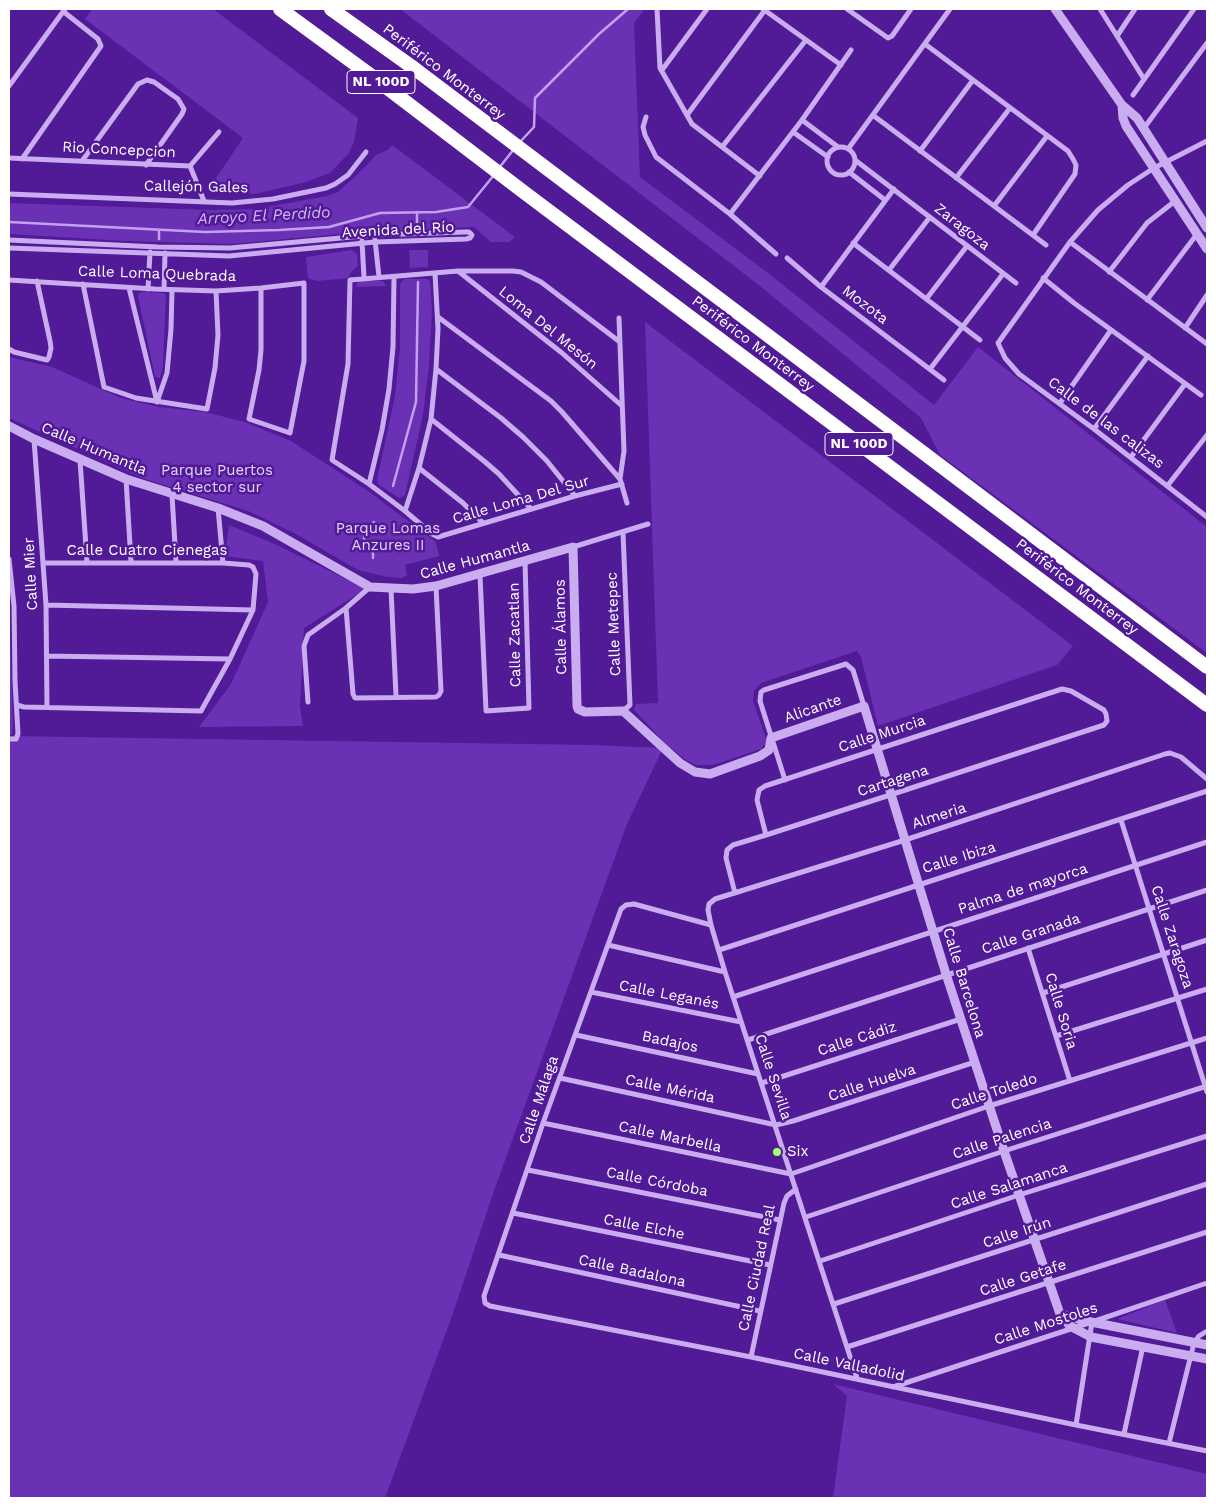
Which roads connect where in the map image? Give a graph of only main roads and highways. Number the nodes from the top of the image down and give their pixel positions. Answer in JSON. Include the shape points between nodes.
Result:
{"nodes":[{"id":1,"x":280,"y":9,"type":"edge"},
{"id":2,"x":331,"y":9,"type":"edge"},
{"id":3,"x":1207,"y":667,"type":"edge"},
{"id":4,"x":1207,"y":705,"type":"edge"}],
"edges":[{"from":1,"to":4,"type":"highway","name":"Periférico Monterrey","number":"NL 100D"},
{"from":2,"to":3,"type":"highway","name":"Periférico Monterrey","number":"NL 100D"}]}
